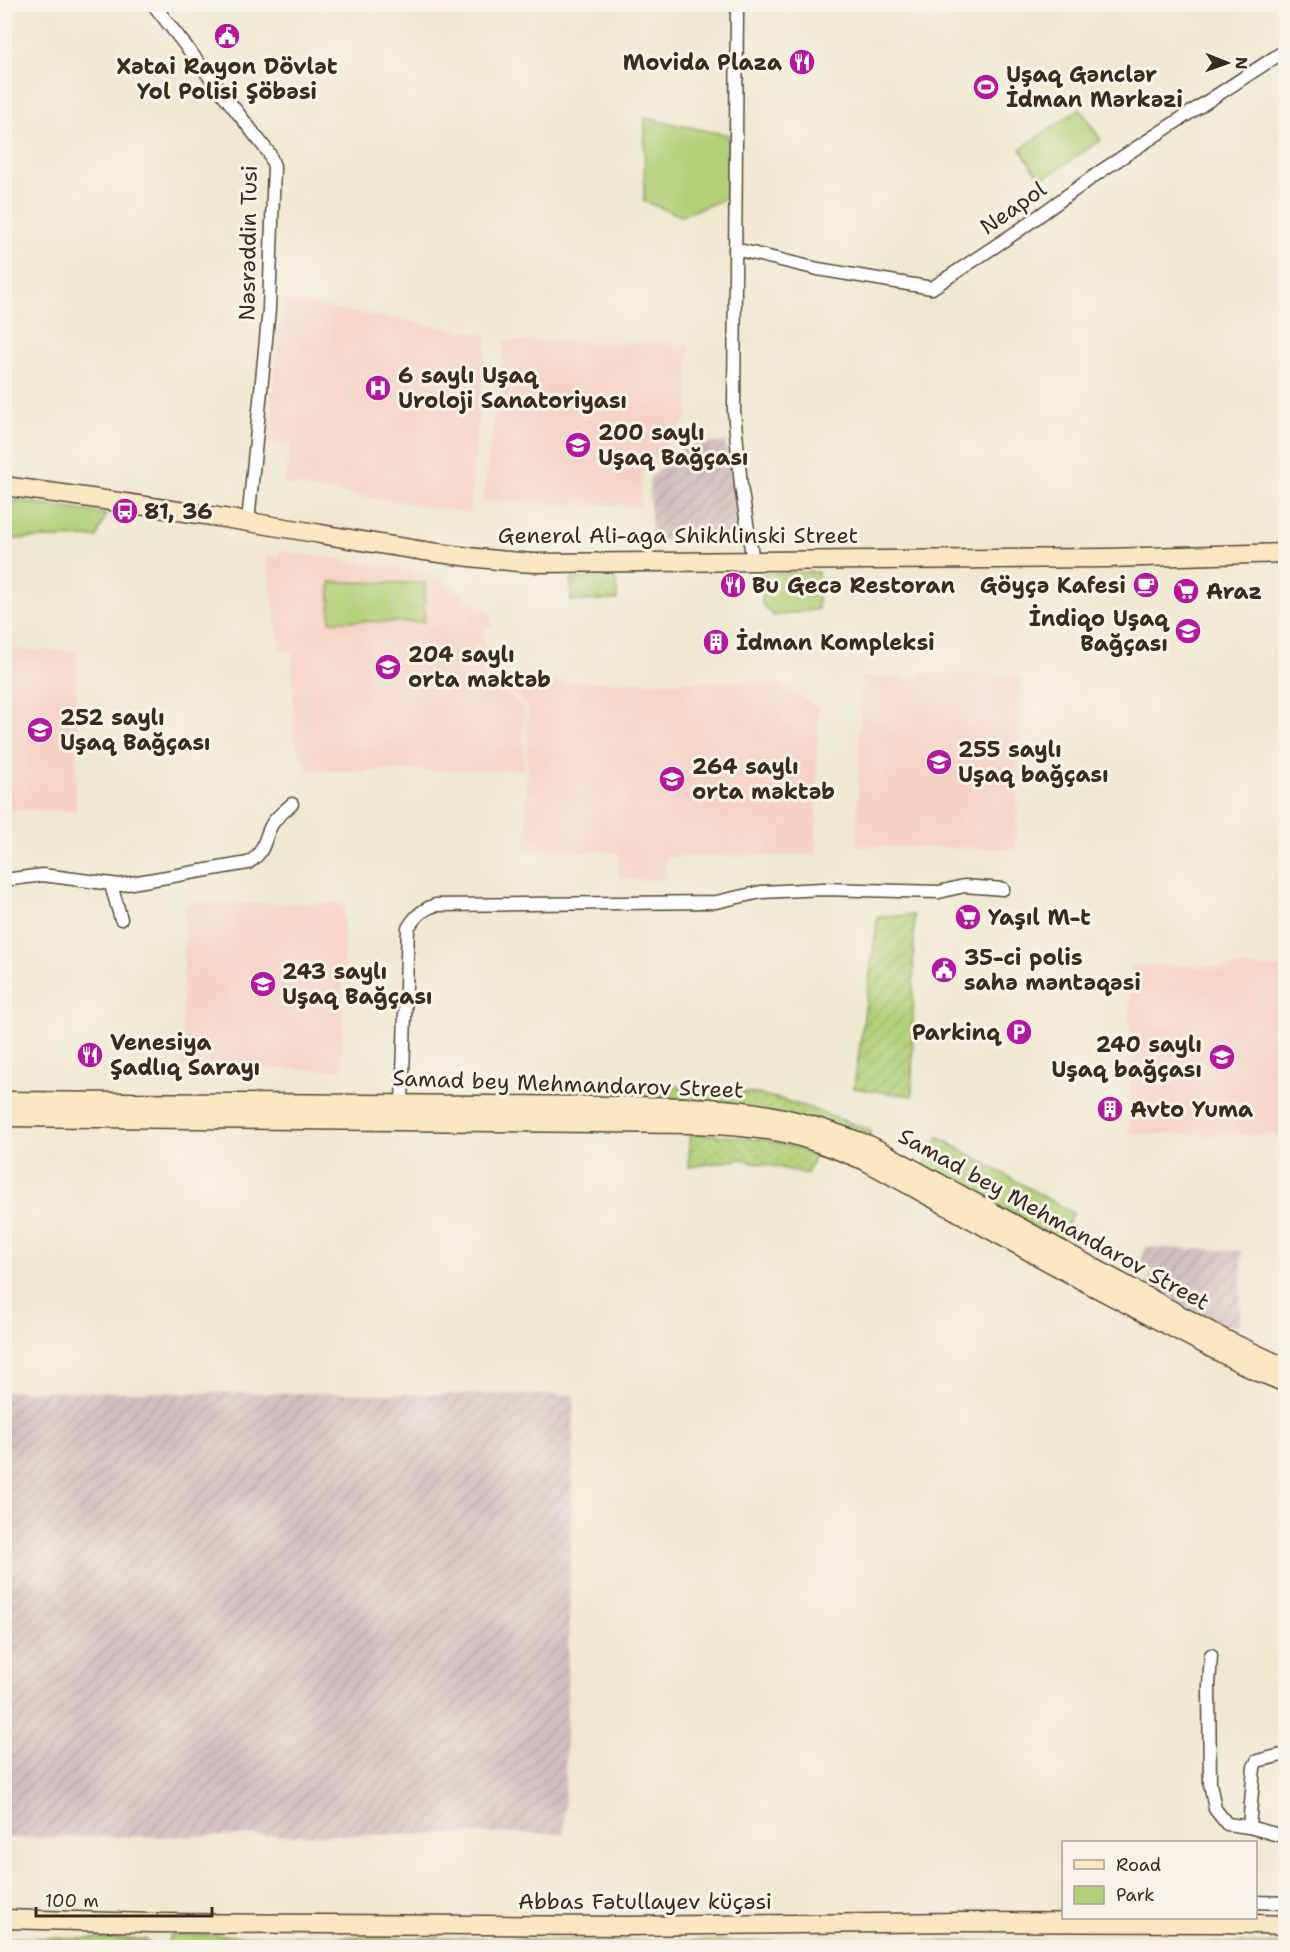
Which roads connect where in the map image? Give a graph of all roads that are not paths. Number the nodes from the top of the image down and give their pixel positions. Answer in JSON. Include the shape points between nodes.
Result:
{"nodes":[{"id":1,"x":153,"y":4,"type":"edge"},
{"id":2,"x":736,"y":4,"type":"edge"},
{"id":3,"x":1286,"y":50,"type":"edge"},
{"id":4,"x":735,"y":249,"type":"junction"},
{"id":5,"x":4,"y":486,"type":"edge"},
{"id":6,"x":248,"y":522,"type":"junction"},
{"id":7,"x":1286,"y":553,"type":"edge"},
{"id":8,"x":753,"y":561,"type":"junction"},
{"id":9,"x":292,"y":804,"type":"dead end"},
{"id":10,"x":4,"y":880,"type":"edge"},
{"id":11,"x":111,"y":885,"type":"junction"},
{"id":12,"x":1003,"y":889,"type":"dead end"},
{"id":13,"x":121,"y":919,"type":"dead end"},
{"id":14,"x":4,"y":1101,"type":"edge"},
{"id":15,"x":402,"y":1103,"type":"junction"},
{"id":16,"x":4,"y":1117,"type":"edge"},
{"id":17,"x":1286,"y":1368,"type":"edge"},
{"id":18,"x":1286,"y":1383,"type":"edge"},
{"id":19,"x":1211,"y":1655,"type":"dead end"},
{"id":20,"x":1286,"y":1754,"type":"edge"},
{"id":21,"x":1249,"y":1827,"type":"junction"},
{"id":22,"x":1286,"y":1837,"type":"edge"},
{"id":23,"x":1257,"y":1902,"type":"edge"},
{"id":24,"x":1286,"y":1903,"type":"edge"},
{"id":25,"x":4,"y":1919,"type":"edge"},
{"id":26,"x":1221,"y":1920,"type":"edge"},
{"id":27,"x":1286,"y":1925,"type":"edge"}],
"edges":[{"from":1,"to":6,"type":"street","name":"Nəsrəddin Tusi","via":[[269,153],[274,166],[269,309]]},
{"from":2,"to":4,"type":"street"},
{"from":3,"to":4,"type":"street","name":"Neapol","via":[[932,288],[818,269]]},
{"from":4,"to":8,"type":"street","via":[[735,432]]},
{"from":5,"to":6,"type":"main road","name":"General Ali-aga Shikhlinski Street"},
{"from":6,"to":8,"type":"main road","name":"General Ali-aga Shikhlinski Street","via":[[514,562]]},
{"from":7,"to":8,"type":"main road","name":"General Ali-aga Shikhlinski Street"},
{"from":9,"to":11,"type":"street","via":[[272,825],[257,858],[248,863]]},
{"from":10,"to":11,"type":"street","via":[[43,875]]},
{"from":11,"to":13,"type":"street"},
{"from":12,"to":15,"type":"street","via":[[823,889],[761,892],[716,902],[429,907],[408,928]]},
{"from":14,"to":15,"type":"main road","name":"Samad bey Mehmandarov Street"},
{"from":15,"to":17,"type":"main road","name":"Samad bey Mehmandarov Street","via":[[717,1110],[782,1117],[830,1131],[881,1151],[1224,1339]]},
{"from":16,"to":18,"type":"main road","name":"Samad bey Mehmandarov Street","via":[[682,1123],[781,1132],[864,1160],[1108,1294]]},
{"from":19,"to":21,"type":"street","via":[[1210,1783],[1215,1809],[1227,1824]]},
{"from":20,"to":21,"type":"street","via":[[1257,1761]]},
{"from":21,"to":22,"type":"street"},
{"from":23,"to":24,"type":"street"},
{"from":25,"to":26,"type":"main road","name":"Abbas Fətullayev küçəsi","via":[[625,1926]]},
{"from":26,"to":27,"type":"main road","name":"Abbas Fətullayev küçəsi"}]}
